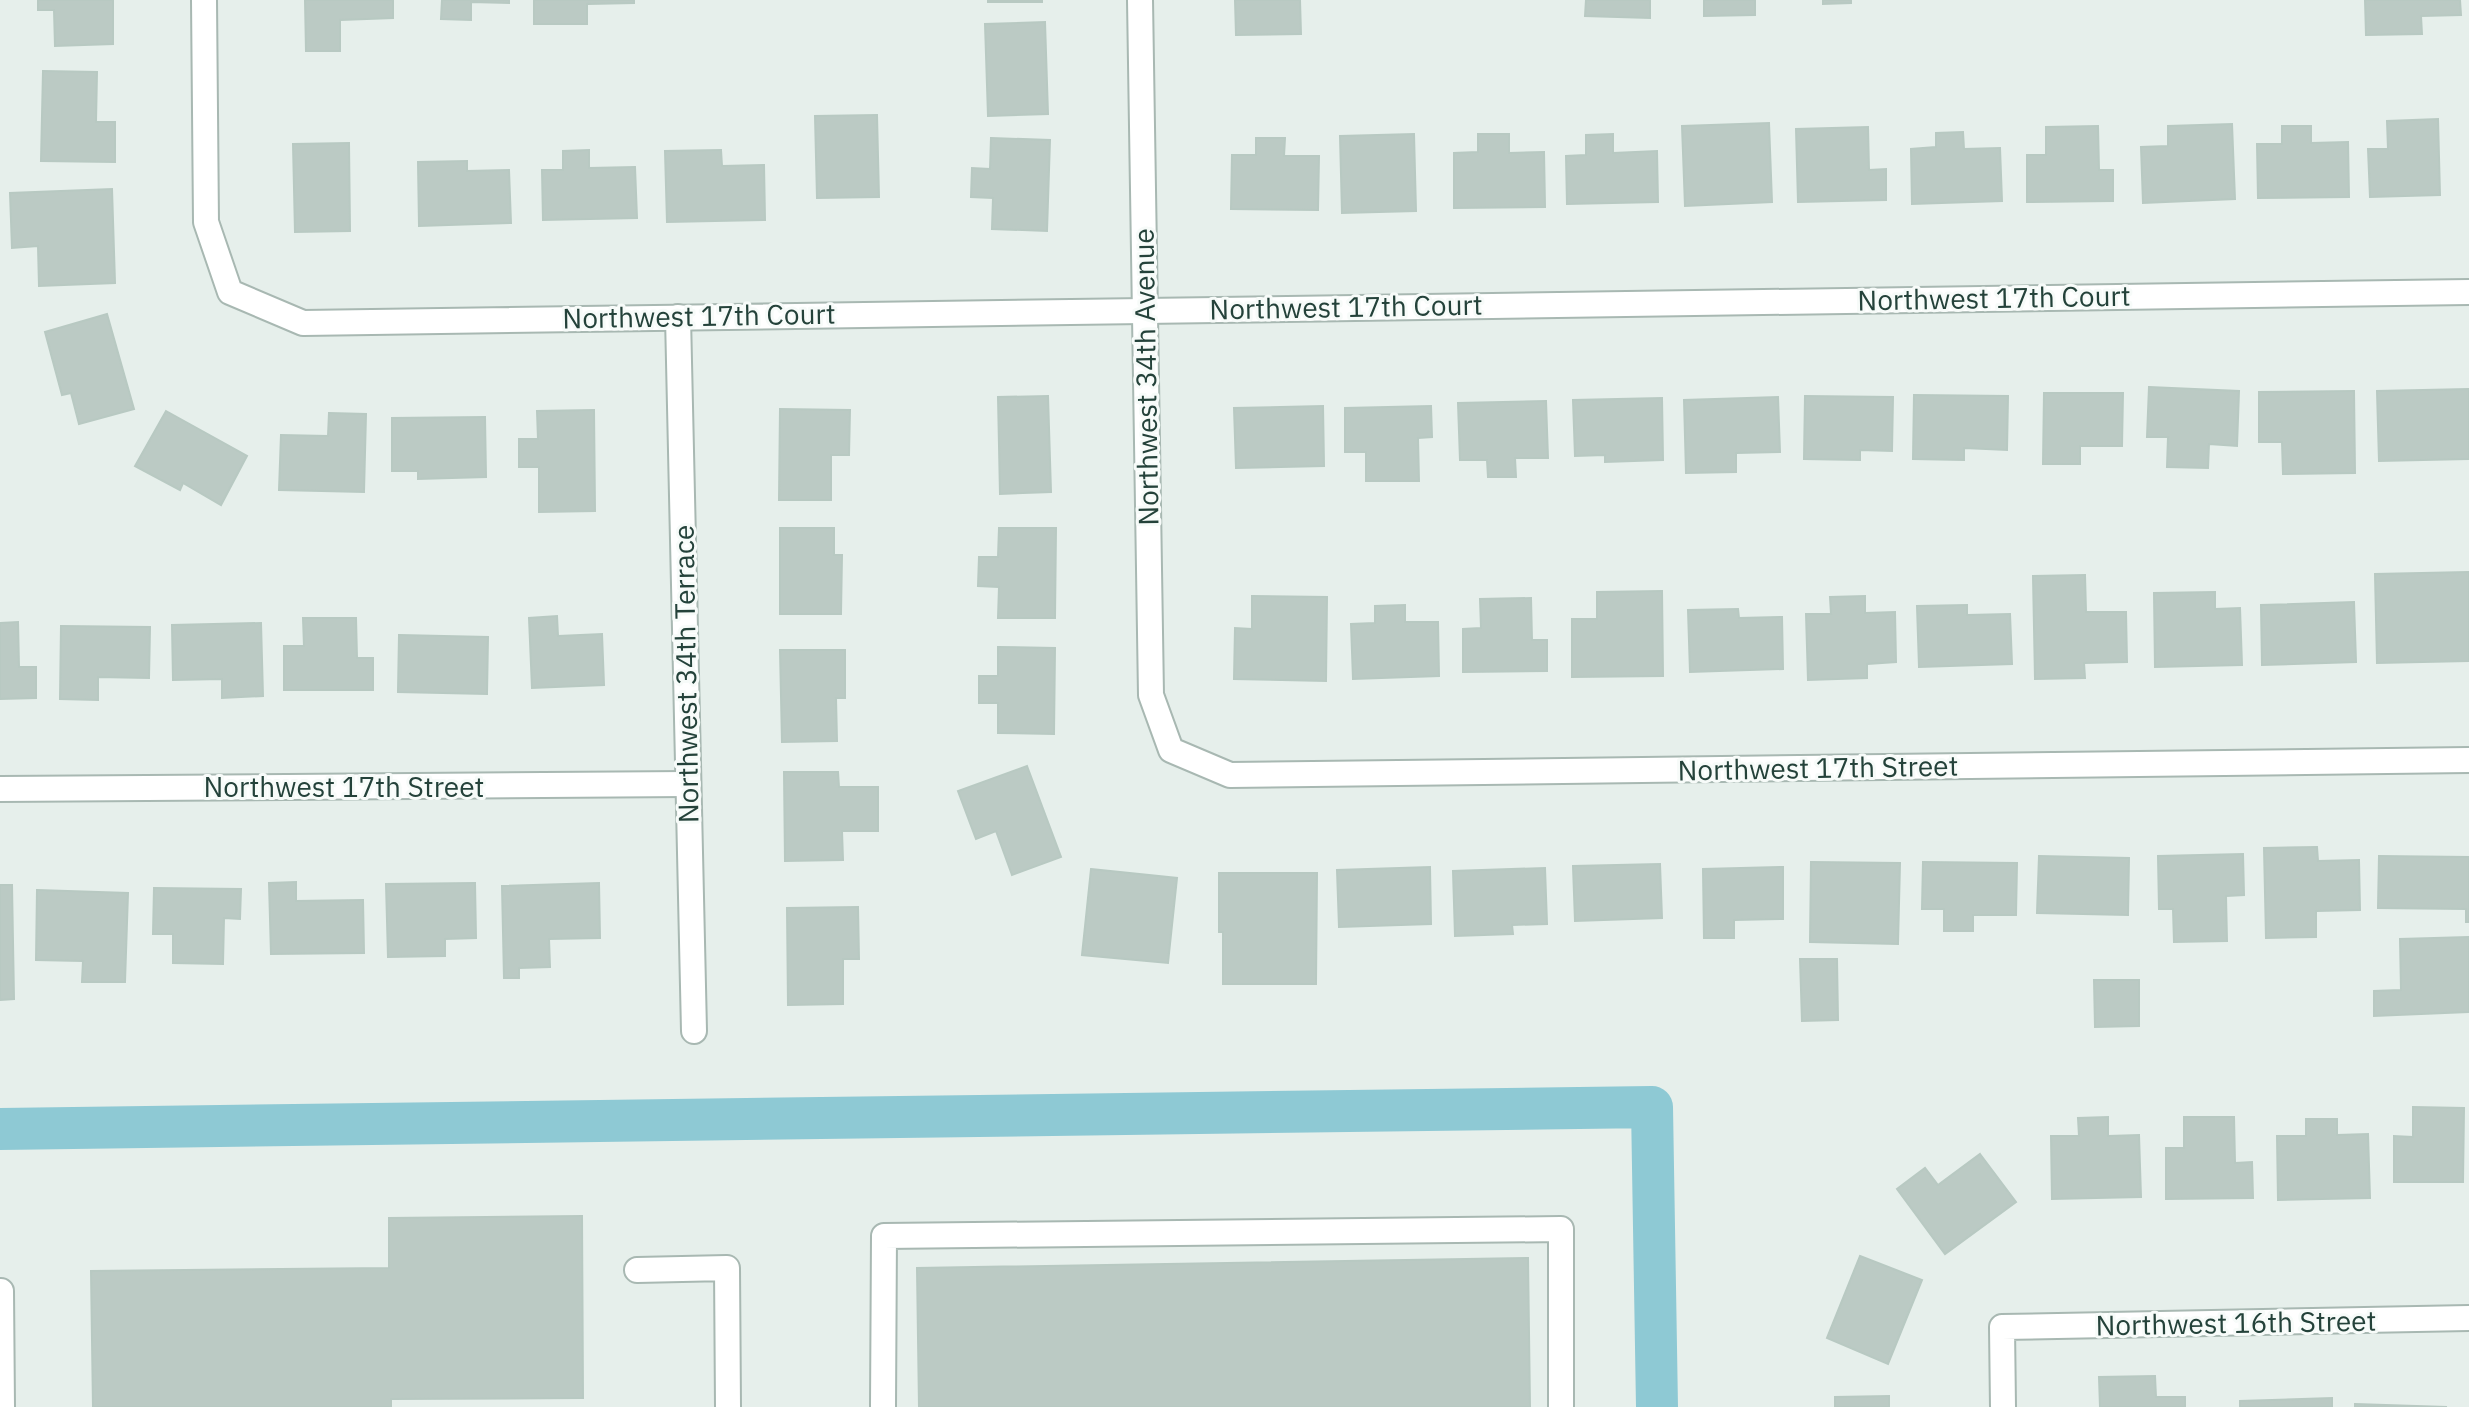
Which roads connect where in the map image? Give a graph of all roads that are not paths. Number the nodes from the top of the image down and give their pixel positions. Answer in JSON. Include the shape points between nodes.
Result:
{"nodes":[{"id":1,"x":204,"y":0,"type":"edge"},
{"id":2,"x":1140,"y":0,"type":"edge"},
{"id":3,"x":2469,"y":292,"type":"edge"},
{"id":4,"x":1145,"y":310,"type":"junction"},
{"id":5,"x":678,"y":317,"type":"junction"},
{"id":6,"x":1171,"y":750,"type":"joint"},
{"id":7,"x":2469,"y":760,"type":"edge"},
{"id":8,"x":688,"y":784,"type":"junction"},
{"id":9,"x":0,"y":789,"type":"edge"},
{"id":10,"x":694,"y":1031,"type":"dead end"},
{"id":11,"x":637,"y":1270,"type":"dead end"},
{"id":12,"x":1,"y":1291,"type":"edge"},
{"id":13,"x":2469,"y":1318,"type":"edge"},
{"id":14,"x":2,"y":1407,"type":"edge"},
{"id":15,"x":728,"y":1407,"type":"edge"},
{"id":16,"x":883,"y":1407,"type":"edge"},
{"id":17,"x":1561,"y":1407,"type":"edge"},
{"id":18,"x":2003,"y":1407,"type":"edge"}],
"edges":[{"from":1,"to":5,"type":"street","name":"Northwest 17th Court","via":[[206,222],[230,292],[303,323]]},
{"from":2,"to":4,"type":"street","name":"Northwest 34th Avenue"},
{"from":3,"to":4,"type":"street","name":"Northwest 17th Court"},
{"from":4,"to":5,"type":"street","name":"Northwest 17th Court"},
{"from":4,"to":6,"type":"street","name":"Northwest 34th Avenue","via":[[1151,695]]},
{"from":5,"to":8,"type":"street","name":"Northwest 34th Terrace"},
{"from":6,"to":7,"type":"street","name":"Northwest 17th Street","via":[[1230,775]]},
{"from":8,"to":9,"type":"street","name":"Northwest 17th Street"},
{"from":8,"to":10,"type":"street","name":"Northwest 34th Terrace"},
{"from":11,"to":15,"type":"street","via":[[727,1268]]},
{"from":12,"to":14,"type":"street"},
{"from":13,"to":18,"type":"street","name":"Northwest 16th Street","via":[[2002,1327]]},
{"from":16,"to":17,"type":"street","via":[[884,1236],[1561,1229]]}]}
